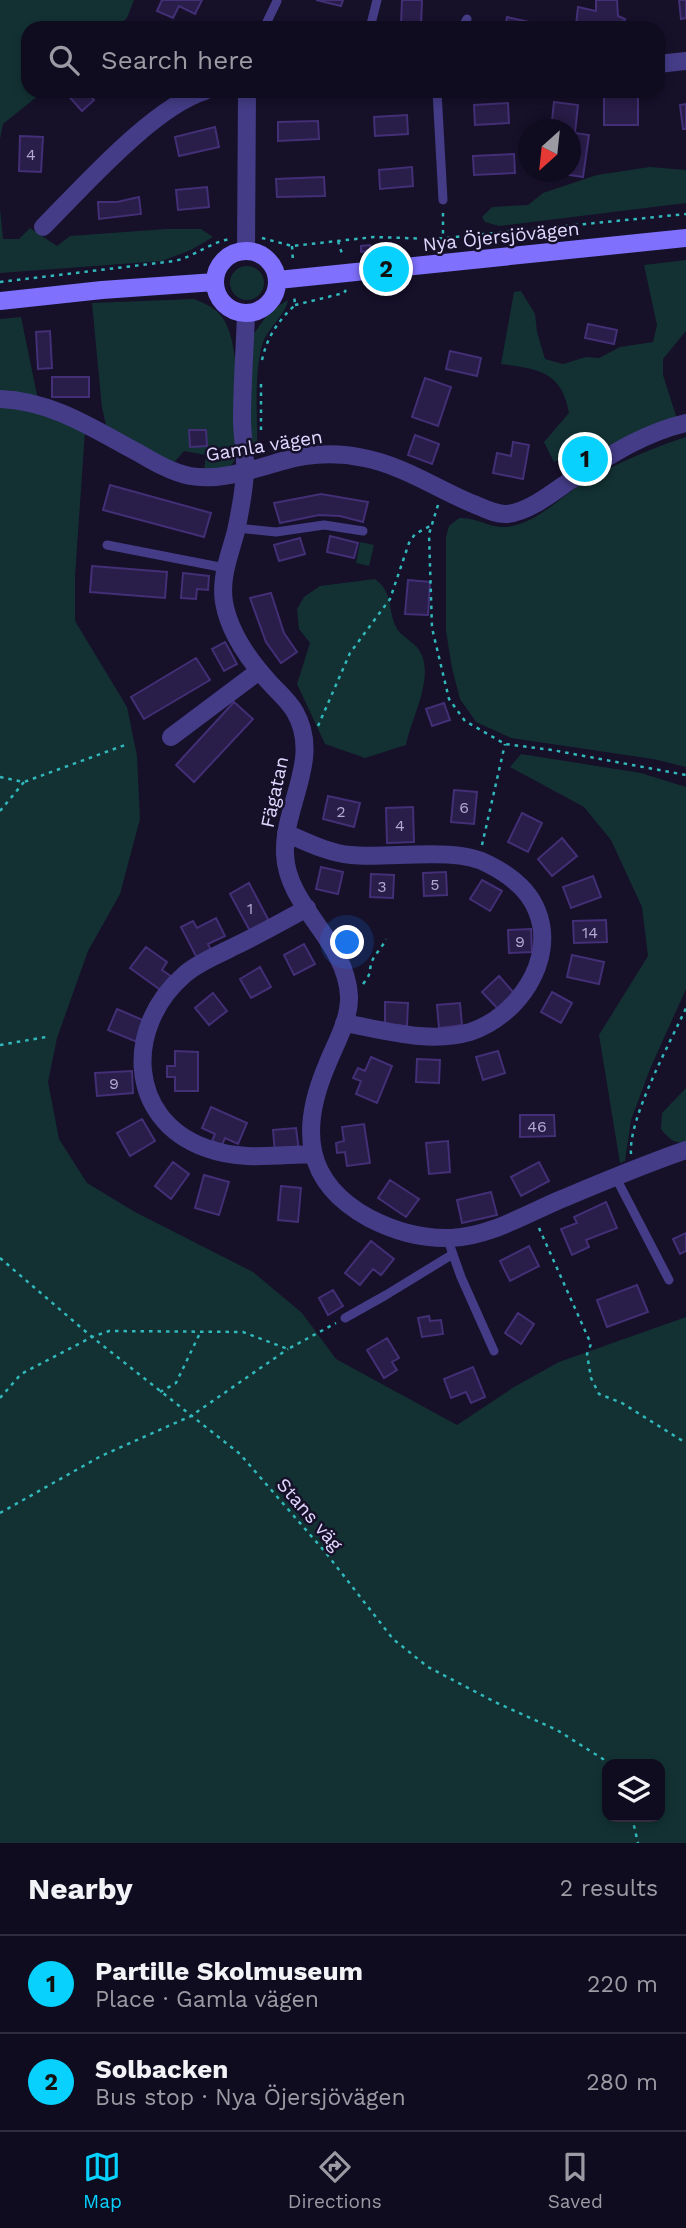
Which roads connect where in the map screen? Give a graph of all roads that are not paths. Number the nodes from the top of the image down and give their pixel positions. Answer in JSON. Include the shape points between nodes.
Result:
{"nodes":[{"id":1,"x":377,"y":0,"type":"edge"},
{"id":2,"x":277,"y":1,"type":"edge"},
{"id":3,"x":267,"y":21,"type":"edge"},
{"id":4,"x":372,"y":21,"type":"edge"},
{"id":5,"x":686,"y":61,"type":"edge"},
{"id":6,"x":665,"y":63,"type":"edge"},
{"id":7,"x":183,"y":98,"type":"edge"},
{"id":8,"x":247,"y":98,"type":"edge"},
{"id":9,"x":437,"y":98,"type":"edge"},
{"id":10,"x":443,"y":200,"type":"road end"},
{"id":11,"x":43,"y":228,"type":"dead end"},
{"id":12,"x":686,"y":238,"type":"edge"},
{"id":13,"x":246,"y":244,"type":"junction"},
{"id":14,"x":286,"y":280,"type":"junction"},
{"id":15,"x":215,"y":282,"type":"junction"},
{"id":16,"x":0,"y":301,"type":"edge"},
{"id":17,"x":246,"y":313,"type":"junction"},
{"id":18,"x":0,"y":399,"type":"edge"},
{"id":19,"x":686,"y":423,"type":"edge"},
{"id":20,"x":253,"y":470,"type":"junction"},
{"id":21,"x":237,"y":528,"type":"junction"},
{"id":22,"x":363,"y":531,"type":"dead end"},
{"id":23,"x":107,"y":545,"type":"dead end"},
{"id":24,"x":225,"y":568,"type":"junction"},
{"id":25,"x":259,"y":671,"type":"junction"},
{"id":26,"x":172,"y":737,"type":"dead end"},
{"id":27,"x":286,"y":833,"type":"junction"},
{"id":28,"x":307,"y":908,"type":"junction"},
{"id":29,"x":344,"y":1023,"type":"junction"},
{"id":30,"x":686,"y":1150,"type":"edge"},
{"id":31,"x":312,"y":1154,"type":"junction"},
{"id":32,"x":615,"y":1176,"type":"junction"},
{"id":33,"x":451,"y":1246,"type":"junction"},
{"id":34,"x":668,"y":1280,"type":"dead end"},
{"id":35,"x":345,"y":1318,"type":"road end"},
{"id":36,"x":494,"y":1351,"type":"dead end"}],
"edges":[{"from":1,"to":4,"type":"lane"},
{"from":2,"to":3,"type":"lane"},
{"from":5,"to":6,"type":"street"},
{"from":7,"to":11,"type":"street","via":[[106,164]]},
{"from":8,"to":13,"type":"street"},
{"from":9,"to":10,"type":"lane"},
{"from":12,"to":14,"type":"street","name":"Nya Öjersjövägen"},
{"from":13,"to":14,"type":"street","via":[[267,258]]},
{"from":13,"to":15,"type":"street","via":[[224,260]]},
{"from":14,"to":17,"type":"street","via":[[268,304]]},
{"from":15,"to":16,"type":"street"},
{"from":15,"to":17,"type":"street","via":[[224,304]]},
{"from":17,"to":20,"type":"street","name":"Fägatan","via":[[242,418]]},
{"from":18,"to":20,"type":"street","name":"Gamla vägen","via":[[24,400],[57,410],[162,466],[191,476]]},
{"from":19,"to":20,"type":"street","name":"Gamla vägen","via":[[647,435],[548,495],[506,514],[363,457],[320,455]]},
{"from":20,"to":21,"type":"street","name":"Fägatan"},
{"from":21,"to":22,"type":"lane","via":[[275,532],[324,525]]},
{"from":21,"to":24,"type":"street","name":"Fägatan"},
{"from":23,"to":24,"type":"lane"},
{"from":24,"to":25,"type":"street","name":"Fägatan","via":[[224,603],[230,622]]},
{"from":25,"to":26,"type":"street"},
{"from":25,"to":27,"type":"street","name":"Fägatan","via":[[295,712],[304,741],[304,770]]},
{"from":27,"to":28,"type":"street","name":"Fägatan","via":[[290,881]]},
{"from":27,"to":29,"type":"street","via":[[352,855],[478,859],[511,878],[537,910],[542,949],[535,972],[511,1008],[494,1021],[445,1037]]},
{"from":28,"to":29,"type":"street","name":"Fägatan","via":[[346,975],[349,1004]]},
{"from":28,"to":31,"type":"street","via":[[185,974],[159,1003],[144,1034],[142,1064],[155,1108],[183,1137],[205,1148],[250,1157]]},
{"from":29,"to":31,"type":"street","name":"Fägatan","via":[[314,1108]]},
{"from":30,"to":32,"type":"street","name":"Fägatan"},
{"from":31,"to":33,"type":"street","name":"Fägatan","via":[[327,1184],[366,1216]]},
{"from":32,"to":33,"type":"street","name":"Fägatan"},
{"from":32,"to":34,"type":"lane"},
{"from":33,"to":35,"type":"lane","via":[[386,1295]]},
{"from":33,"to":36,"type":"lane"}]}
